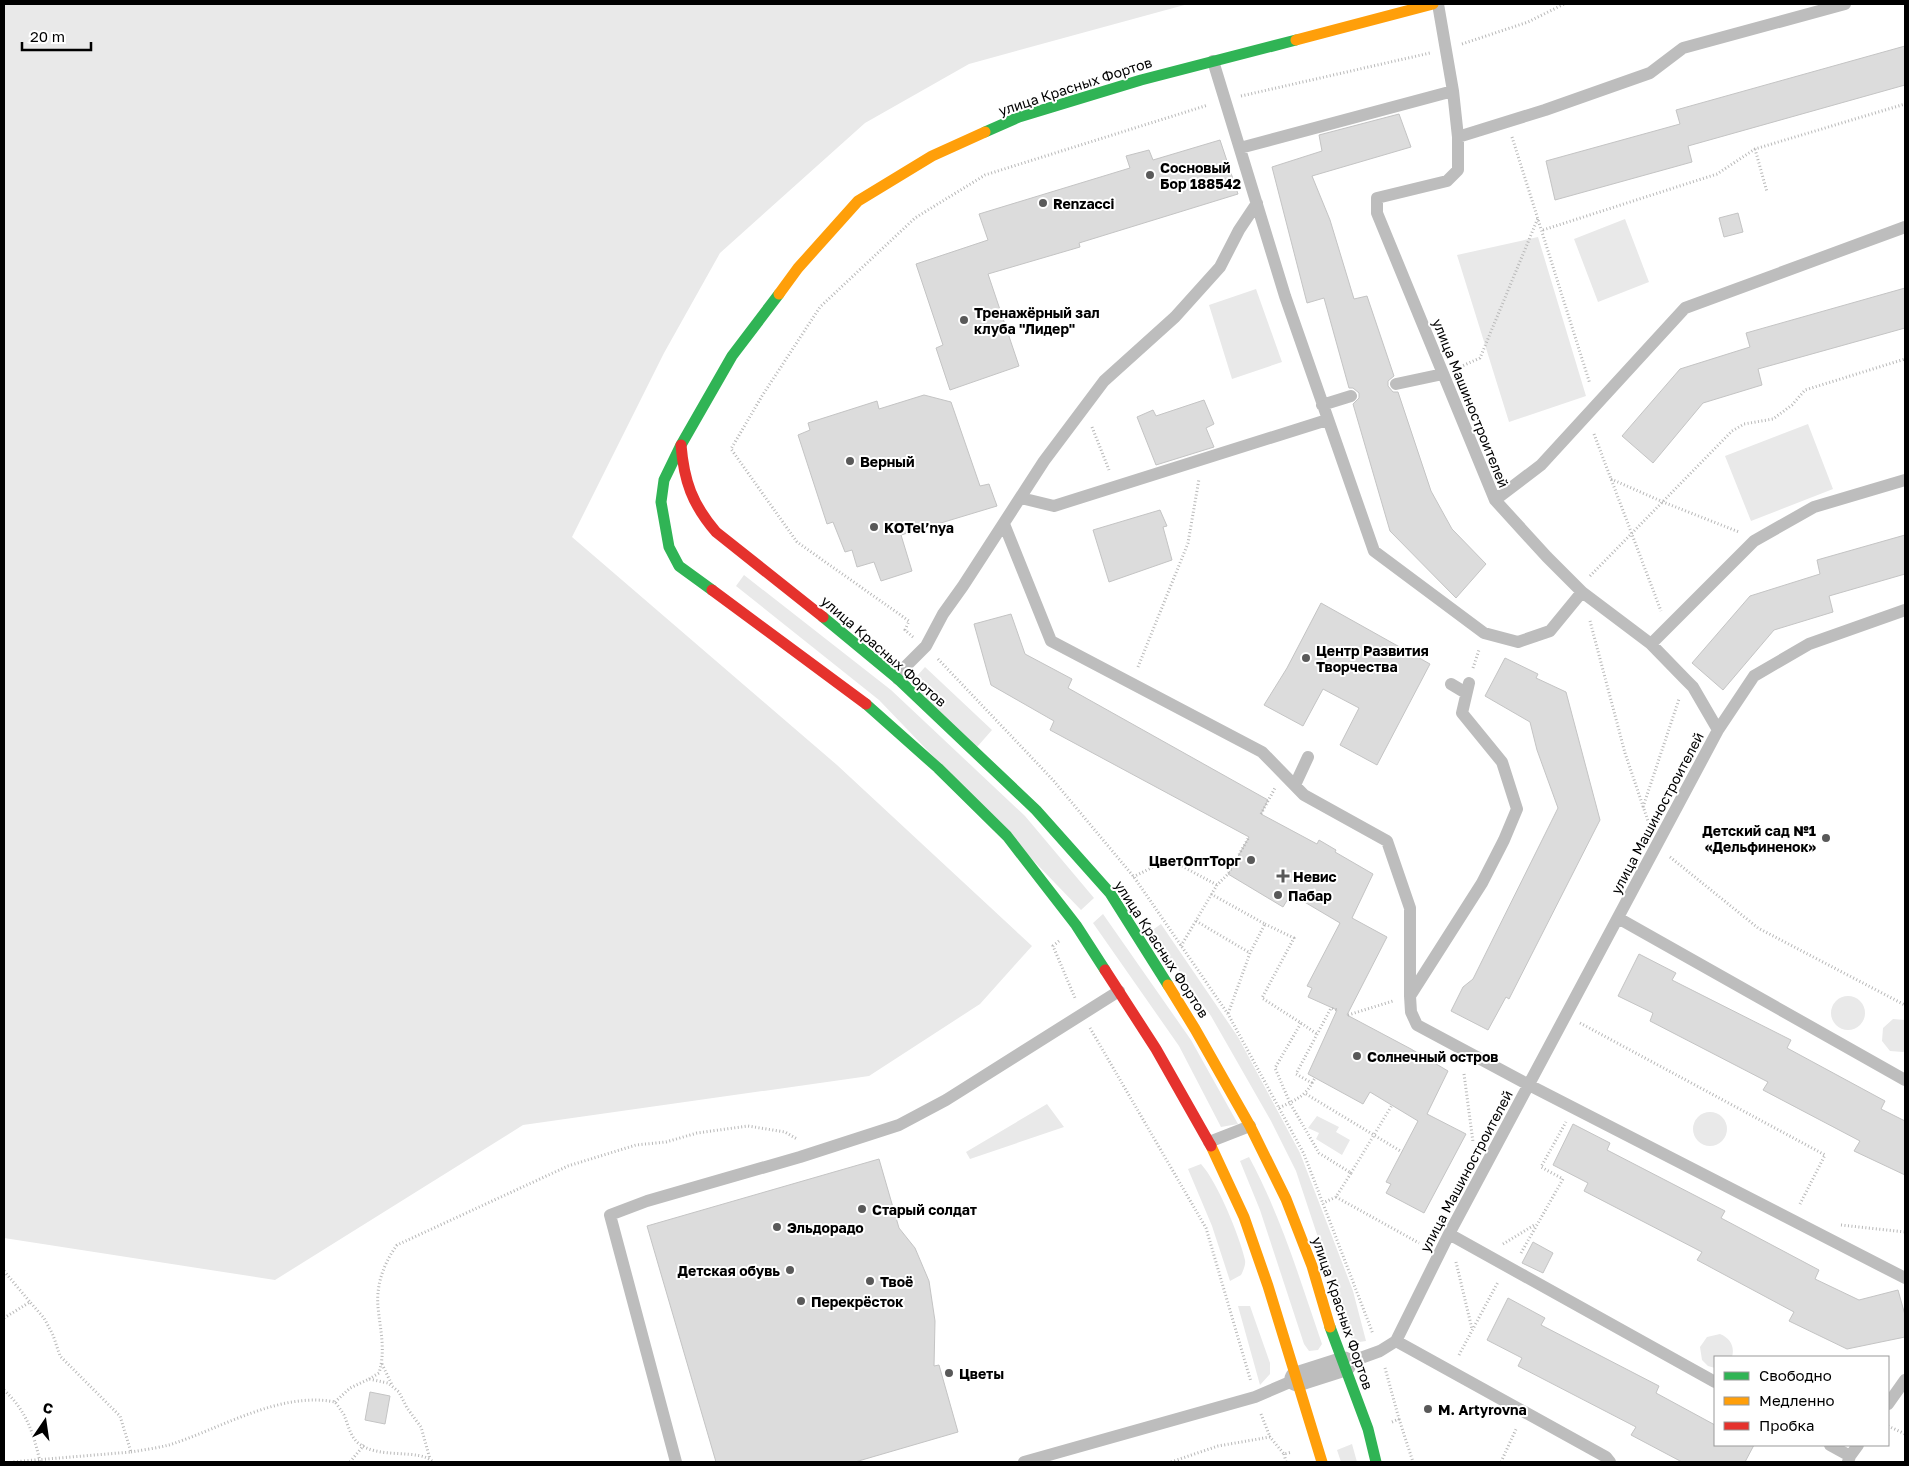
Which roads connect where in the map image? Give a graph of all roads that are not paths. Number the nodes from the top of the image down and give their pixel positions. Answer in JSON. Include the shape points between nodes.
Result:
{"nodes":[{"id":1,"x":1433,"y":4,"type":"edge"},
{"id":2,"x":1438,"y":4,"type":"edge"},
{"id":3,"x":1844,"y":4,"type":"edge"},
{"id":4,"x":1213,"y":61,"type":"junction"},
{"id":5,"x":1453,"y":91,"type":"junction"},
{"id":6,"x":1458,"y":137,"type":"junction"},
{"id":7,"x":1240,"y":148,"type":"junction"},
{"id":8,"x":1257,"y":203,"type":"junction"},
{"id":9,"x":1905,"y":227,"type":"edge"},
{"id":10,"x":1443,"y":374,"type":"junction"},
{"id":11,"x":1396,"y":384,"type":"dead end"},
{"id":12,"x":1351,"y":396,"type":"dead end"},
{"id":13,"x":1322,"y":405,"type":"junction"},
{"id":14,"x":1327,"y":420,"type":"junction"},
{"id":15,"x":681,"y":445,"type":"junction"},
{"id":16,"x":1905,"y":480,"type":"edge"},
{"id":17,"x":1021,"y":498,"type":"junction"},
{"id":18,"x":1495,"y":500,"type":"junction"},
{"id":19,"x":1004,"y":524,"type":"junction"},
{"id":20,"x":1580,"y":590,"type":"junction"},
{"id":21,"x":1905,"y":610,"type":"edge"},
{"id":22,"x":1651,"y":644,"type":"junction"},
{"id":23,"x":898,"y":679,"type":"junction"},
{"id":24,"x":1451,"y":684,"type":"dead end"},
{"id":25,"x":1718,"y":730,"type":"junction"},
{"id":26,"x":1308,"y":756,"type":"dead end"},
{"id":27,"x":1294,"y":785,"type":"junction"},
{"id":28,"x":1618,"y":918,"type":"junction"},
{"id":29,"x":1119,"y":991,"type":"junction"},
{"id":30,"x":1410,"y":996,"type":"junction"},
{"id":31,"x":1905,"y":1080,"type":"edge"},
{"id":32,"x":1529,"y":1085,"type":"junction"},
{"id":33,"x":1250,"y":1126,"type":"junction"},
{"id":34,"x":1209,"y":1142,"type":"junction"},
{"id":35,"x":1449,"y":1234,"type":"junction"},
{"id":36,"x":1905,"y":1278,"type":"edge"},
{"id":37,"x":1396,"y":1341,"type":"junction"},
{"id":38,"x":1344,"y":1364,"type":"junction"},
{"id":39,"x":1297,"y":1379,"type":"junction"},
{"id":40,"x":1905,"y":1380,"type":"edge"},
{"id":41,"x":1714,"y":1381,"type":"edge"},
{"id":42,"x":1889,"y":1403,"type":"edge"},
{"id":43,"x":1831,"y":1446,"type":"edge"},
{"id":44,"x":1857,"y":1446,"type":"edge"},
{"id":45,"x":1849,"y":1459,"type":"edge"},
{"id":46,"x":676,"y":1462,"type":"edge"},
{"id":47,"x":1024,"y":1462,"type":"edge"},
{"id":48,"x":1322,"y":1462,"type":"edge"},
{"id":49,"x":1376,"y":1462,"type":"edge"},
{"id":50,"x":1610,"y":1462,"type":"edge"}],
"edges":[{"from":1,"to":4,"type":"street","name":"улица Красных Фортов"},
{"from":2,"to":5,"type":"lane","name":"улица Машиностроителей"},
{"from":3,"to":6,"type":"lane","via":[[1683,48],[1650,73]]},
{"from":4,"to":7,"type":"lane"},
{"from":4,"to":15,"type":"street","name":"улица Красных Фортов","via":[[1019,117],[932,156],[858,201],[798,268],[732,356]]},
{"from":5,"to":6,"type":"lane","name":"улица Машиностроителей"},
{"from":5,"to":7,"type":"lane"},
{"from":6,"to":10,"type":"lane","name":"улица Машиностроителей","via":[[1458,170],[1448,181],[1378,198],[1377,213]]},
{"from":7,"to":8,"type":"lane"},
{"from":8,"to":13,"type":"lane"},
{"from":8,"to":17,"type":"lane","via":[[1220,267],[1175,317],[1104,381],[1044,461]]},
{"from":9,"to":18,"type":"lane","via":[[1684,308],[1541,465]]},
{"from":10,"to":11,"type":"lane"},
{"from":10,"to":18,"type":"lane","name":"улица Машиностроителей"},
{"from":12,"to":13,"type":"lane"},
{"from":13,"to":14,"type":"lane"},
{"from":14,"to":17,"type":"lane","via":[[1054,506]]},
{"from":14,"to":20,"type":"lane","via":[[1374,552],[1484,633],[1518,642],[1550,631]]},
{"from":15,"to":23,"type":"street","name":"улица Красных Фортов","via":[[685,477],[703,518],[716,532]]},
{"from":15,"to":29,"type":"street","name":"улица Красных Фортов","via":[[664,480],[661,502],[669,547],[679,566],[869,707],[938,768],[1008,836],[1076,925]]},
{"from":16,"to":22,"type":"lane","via":[[1814,507],[1758,539]]},
{"from":17,"to":19,"type":"lane"},
{"from":18,"to":20,"type":"lane","name":"улица Машиностроителей"},
{"from":19,"to":23,"type":"lane","via":[[943,614],[926,646]]},
{"from":19,"to":27,"type":"lane","via":[[1051,641],[1262,752]]},
{"from":20,"to":22,"type":"lane","name":"улица Машиностроителей"},
{"from":21,"to":25,"type":"lane","via":[[1810,644],[1754,676]]},
{"from":22,"to":25,"type":"lane","name":"улица Машиностроителей","via":[[1693,688]]},
{"from":23,"to":33,"type":"street","name":"улица Красных Фортов","via":[[1036,810],[1110,893],[1195,1029]]},
{"from":24,"to":30,"type":"lane","via":[[1468,688],[1462,713],[1502,762],[1516,809],[1482,882]]},
{"from":25,"to":28,"type":"lane","name":"улица Машиностроителей"},
{"from":26,"to":27,"type":"lane"},
{"from":27,"to":30,"type":"lane","via":[[1304,795],[1387,840],[1410,908]]},
{"from":28,"to":31,"type":"lane"},
{"from":28,"to":32,"type":"lane","name":"улица Машиностроителей"},
{"from":29,"to":34,"type":"street","name":"улица Красных Фортов"},
{"from":29,"to":46,"type":"lane","via":[[899,1126],[610,1215]]},
{"from":30,"to":32,"type":"lane","via":[[1411,1012],[1417,1025]]},
{"from":32,"to":35,"type":"lane","name":"улица Машиностроителей"},
{"from":32,"to":36,"type":"lane"},
{"from":33,"to":34,"type":"lane"},
{"from":33,"to":38,"type":"street","name":"улица Красных Фортов","via":[[1286,1199]]},
{"from":34,"to":39,"type":"street","name":"улица Красных Фортов","via":[[1244,1217]]},
{"from":35,"to":37,"type":"lane","name":"улица Машиностроителей"},
{"from":35,"to":41,"type":"lane"},
{"from":37,"to":38,"type":"lane","via":[[1380,1351]]},
{"from":37,"to":50,"type":"lane"},
{"from":38,"to":39,"type":"street"},
{"from":38,"to":49,"type":"street","name":"улица Красных Фортов","via":[[1368,1429]]},
{"from":39,"to":47,"type":"lane","via":[[1255,1397]]},
{"from":39,"to":48,"type":"street","name":"улица Красных Фортов"},
{"from":40,"to":42,"type":"lane"},
{"from":43,"to":45,"type":"lane"},
{"from":44,"to":45,"type":"lane"}]}
